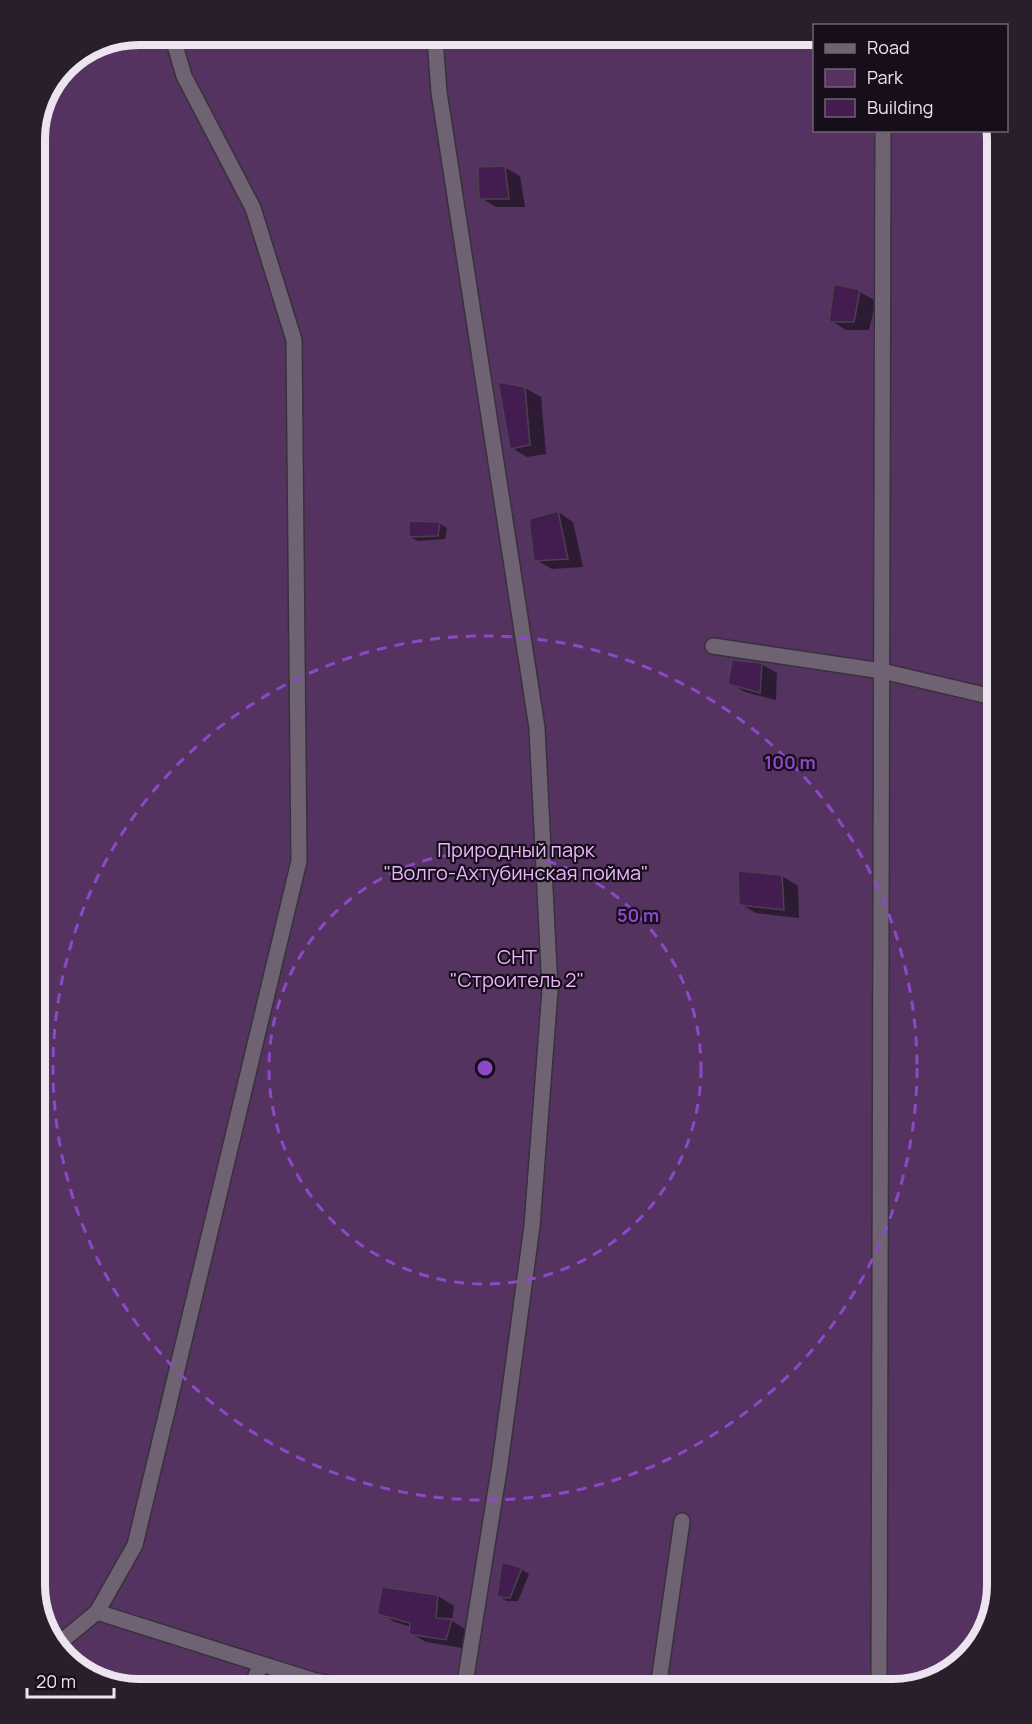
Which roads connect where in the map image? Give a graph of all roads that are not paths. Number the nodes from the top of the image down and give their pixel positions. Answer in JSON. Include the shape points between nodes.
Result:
{"nodes":[{"id":1,"x":175,"y":45,"type":"edge"},
{"id":2,"x":435,"y":45,"type":"edge"},
{"id":3,"x":883,"y":132,"type":"edge"},
{"id":4,"x":713,"y":646,"type":"dead end"},
{"id":5,"x":882,"y":671,"type":"junction"},
{"id":6,"x":987,"y":695,"type":"edge"},
{"id":7,"x":682,"y":1521,"type":"dead end"},
{"id":8,"x":97,"y":1612,"type":"junction"},
{"id":9,"x":63,"y":1640,"type":"edge"},
{"id":10,"x":261,"y":1665,"type":"junction"},
{"id":11,"x":255,"y":1679,"type":"edge"},
{"id":12,"x":300,"y":1679,"type":"edge"},
{"id":13,"x":466,"y":1679,"type":"edge"},
{"id":14,"x":659,"y":1679,"type":"edge"},
{"id":15,"x":879,"y":1679,"type":"edge"}],
"edges":[{"from":1,"to":8,"type":"street","via":[[184,76],[254,208],[294,340],[299,861],[135,1545]]},
{"from":2,"to":13,"type":"street","via":[[439,92],[537,728],[550,990],[532,1226]]},
{"from":3,"to":5,"type":"street"},
{"from":4,"to":5,"type":"street"},
{"from":5,"to":6,"type":"street"},
{"from":5,"to":15,"type":"street"},
{"from":7,"to":14,"type":"street"},
{"from":8,"to":9,"type":"street"},
{"from":8,"to":10,"type":"street"},
{"from":10,"to":11,"type":"street"},
{"from":10,"to":12,"type":"street"}]}
